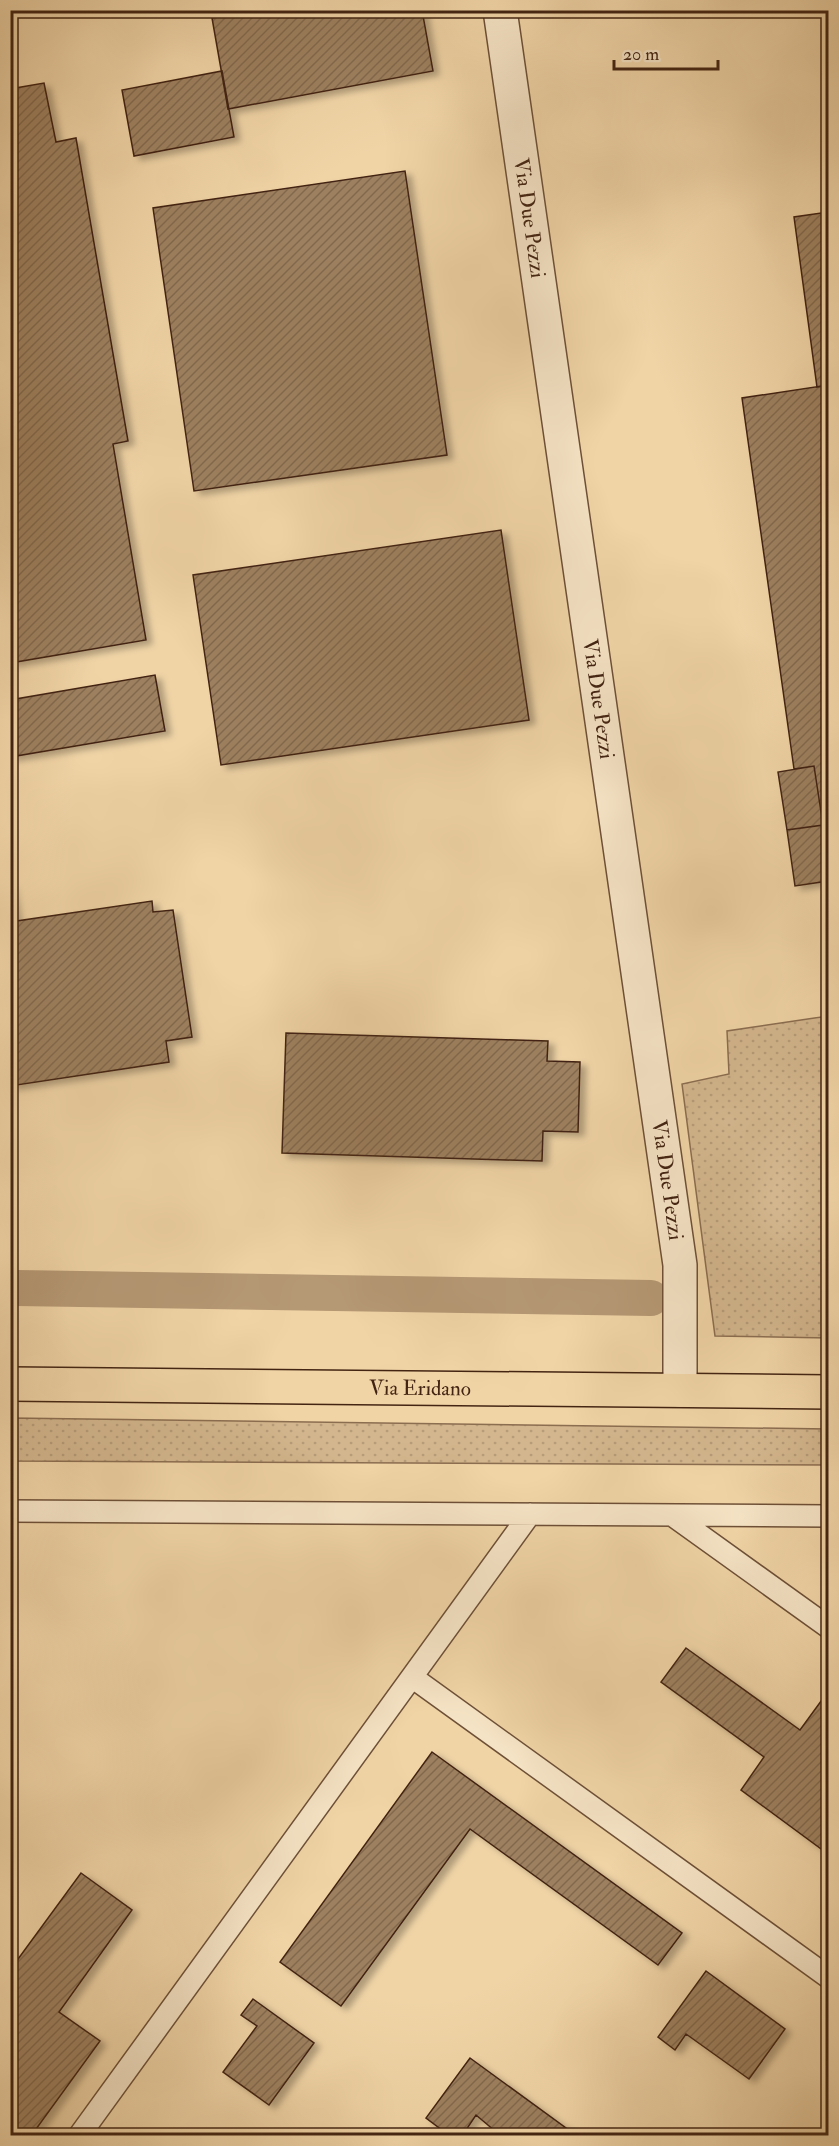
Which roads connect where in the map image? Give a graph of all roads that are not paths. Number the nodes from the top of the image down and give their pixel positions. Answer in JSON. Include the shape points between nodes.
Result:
{"nodes":[{"id":1,"x":500,"y":10,"type":"edge"},
{"id":2,"x":10,"y":1384,"type":"edge"},
{"id":3,"x":680,"y":1390,"type":"junction"},
{"id":4,"x":828,"y":1392,"type":"edge"},
{"id":5,"x":10,"y":1511,"type":"edge"},
{"id":6,"x":530,"y":1514,"type":"junction"},
{"id":7,"x":672,"y":1515,"type":"junction"},
{"id":8,"x":828,"y":1516,"type":"edge"},
{"id":9,"x":828,"y":1627,"type":"edge"},
{"id":10,"x":412,"y":1677,"type":"junction"},
{"id":11,"x":828,"y":1977,"type":"edge"},
{"id":12,"x":79,"y":2136,"type":"edge"}],
"edges":[{"from":1,"to":3,"type":"street","name":"Via Due Pezzi","via":[[680,1265]]},
{"from":2,"to":3,"type":"main road","name":"Via Eridano"},
{"from":3,"to":4,"type":"main road","name":"Via Eridano"},
{"from":5,"to":6,"type":"lane"},
{"from":6,"to":7,"type":"lane"},
{"from":6,"to":10,"type":"lane"},
{"from":7,"to":8,"type":"lane"},
{"from":7,"to":9,"type":"lane"},
{"from":10,"to":11,"type":"lane"},
{"from":10,"to":12,"type":"lane"}]}
